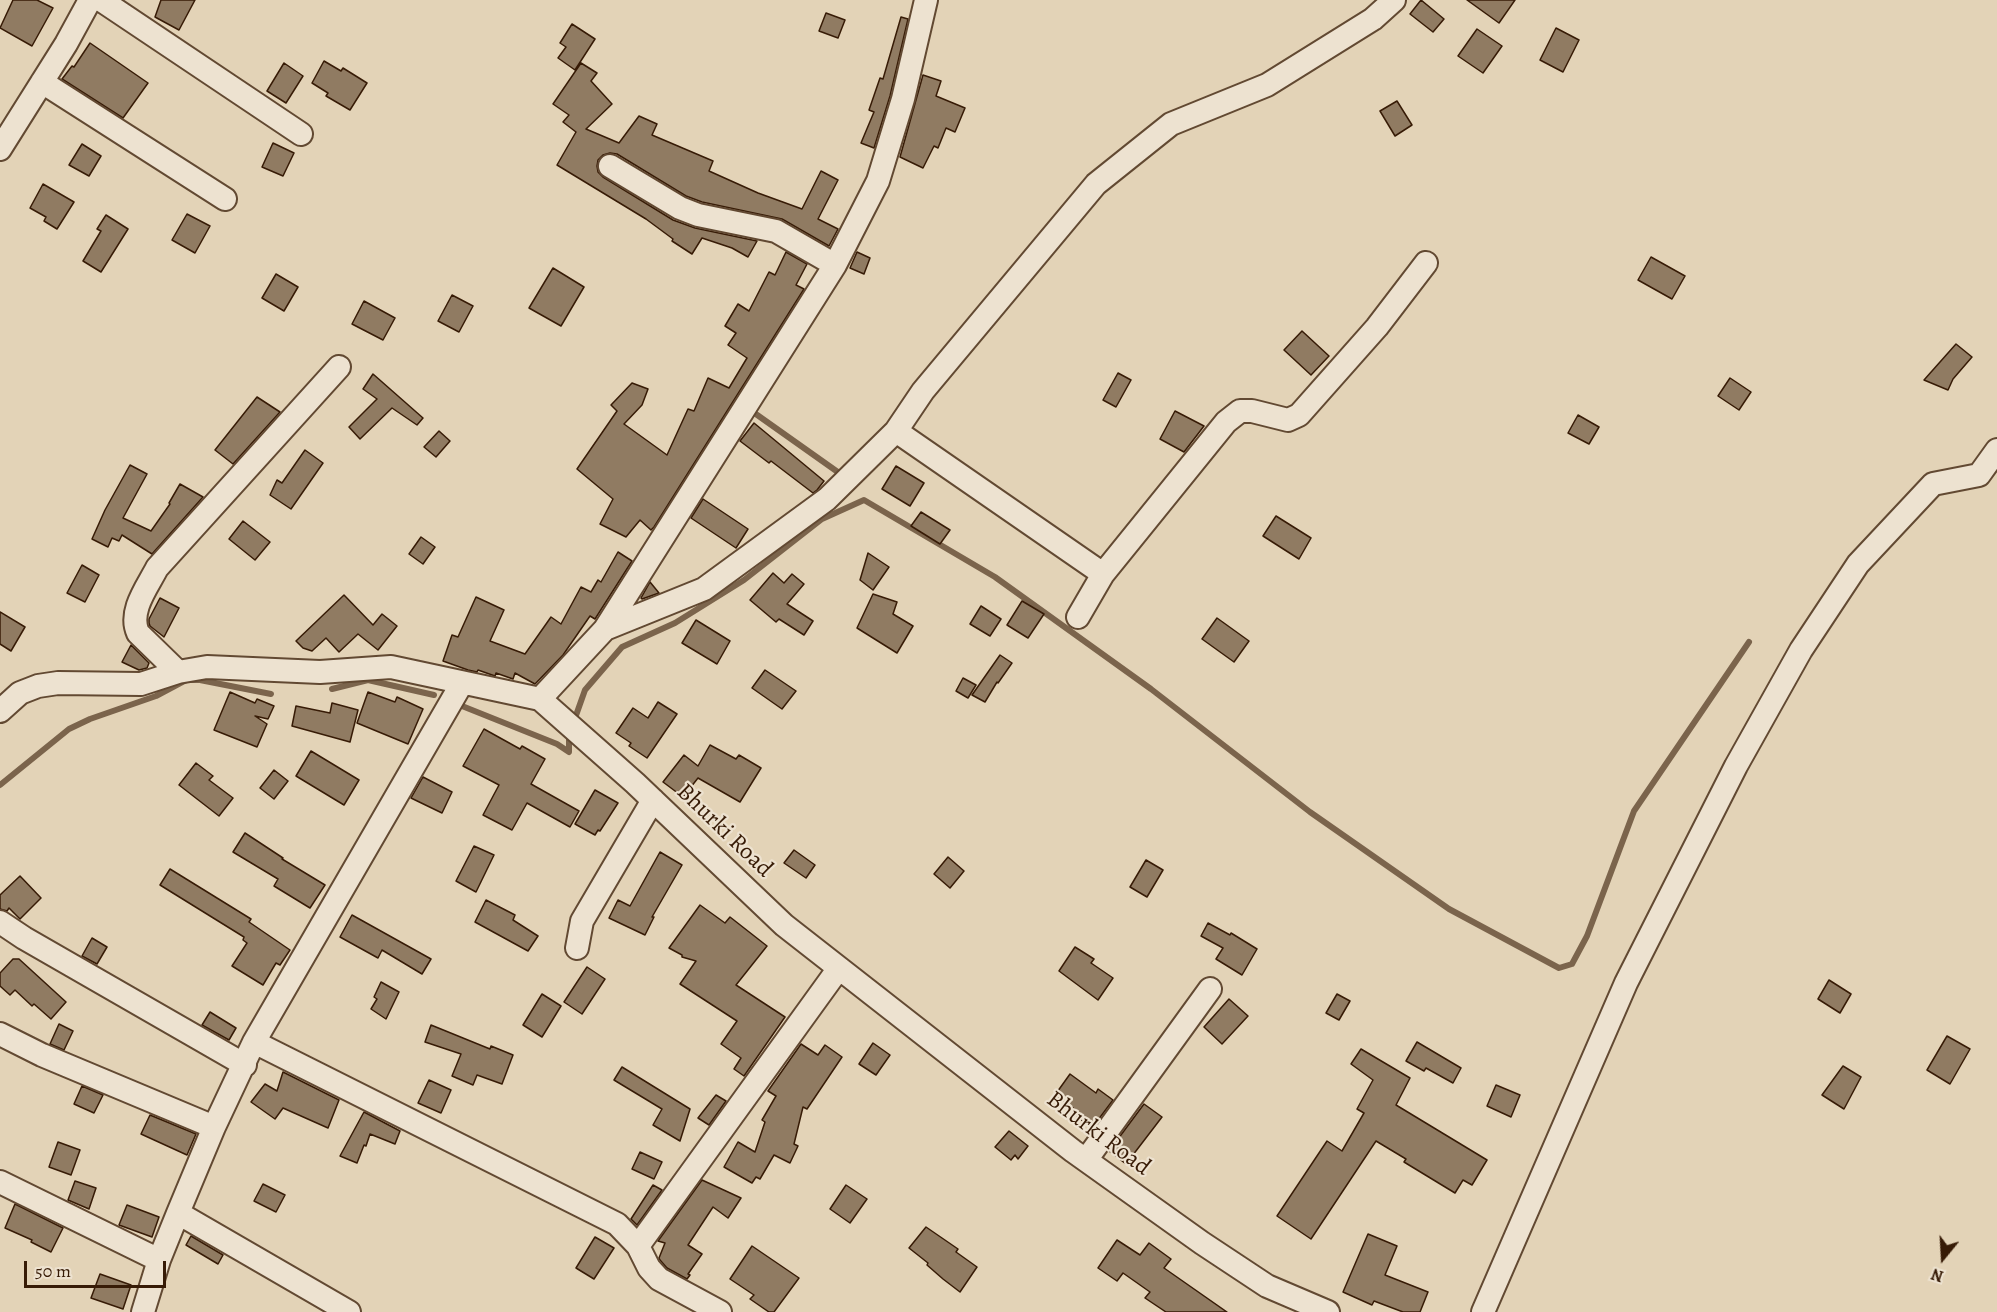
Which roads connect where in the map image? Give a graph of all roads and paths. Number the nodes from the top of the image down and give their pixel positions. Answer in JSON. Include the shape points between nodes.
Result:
{"nodes":[{"id":1,"x":90,"y":0,"type":"edge"},
{"id":2,"x":101,"y":0,"type":"edge"},
{"id":3,"x":1394,"y":0,"type":"edge"},
{"id":4,"x":922,"y":1,"type":"edge"},
{"id":5,"x":42,"y":82,"type":"junction"},
{"id":6,"x":301,"y":134,"type":"dead end"},
{"id":7,"x":0,"y":149,"type":"edge"},
{"id":8,"x":610,"y":166,"type":"dead end"},
{"id":9,"x":225,"y":199,"type":"dead end"},
{"id":10,"x":1426,"y":263,"type":"dead end"},
{"id":11,"x":835,"y":265,"type":"junction"},
{"id":12,"x":339,"y":367,"type":"dead end"},
{"id":13,"x":896,"y":431,"type":"junction"},
{"id":14,"x":1997,"y":450,"type":"edge"},
{"id":15,"x":1103,"y":574,"type":"junction"},
{"id":16,"x":1078,"y":617,"type":"dead end"},
{"id":17,"x":605,"y":629,"type":"junction"},
{"id":18,"x":178,"y":672,"type":"junction"},
{"id":19,"x":462,"y":683,"type":"junction"},
{"id":20,"x":547,"y":706,"type":"junction"},
{"id":21,"x":0,"y":711,"type":"edge"},
{"id":22,"x":653,"y":800,"type":"junction"},
{"id":23,"x":0,"y":922,"type":"edge"},
{"id":24,"x":577,"y":948,"type":"dead end"},
{"id":25,"x":838,"y":968,"type":"junction"},
{"id":26,"x":1210,"y":989,"type":"dead end"},
{"id":27,"x":0,"y":1034,"type":"edge"},
{"id":28,"x":254,"y":1042,"type":"junction"},
{"id":29,"x":244,"y":1065,"type":"junction"},
{"id":30,"x":214,"y":1127,"type":"junction"},
{"id":31,"x":1086,"y":1160,"type":"junction"},
{"id":32,"x":0,"y":1182,"type":"edge"},
{"id":33,"x":178,"y":1214,"type":"junction"},
{"id":34,"x":638,"y":1246,"type":"junction"},
{"id":35,"x":159,"y":1260,"type":"junction"},
{"id":36,"x":143,"y":1312,"type":"edge"},
{"id":37,"x":349,"y":1312,"type":"edge"},
{"id":38,"x":720,"y":1312,"type":"edge"},
{"id":39,"x":1328,"y":1312,"type":"edge"},
{"id":40,"x":1484,"y":1312,"type":"edge"}],
"edges":[{"from":1,"to":5,"type":"street"},
{"from":2,"to":6,"type":"street"},
{"from":3,"to":13,"type":"street","via":[[1373,19],[1267,85],[1171,124],[1096,184],[923,391]]},
{"from":4,"to":11,"type":"street","via":[[903,99],[878,181]]},
{"from":5,"to":7,"type":"street"},
{"from":5,"to":9,"type":"street"},
{"from":8,"to":11,"type":"street","via":[[680,208],[776,231]]},
{"from":10,"to":15,"type":"street","via":[[1377,327],[1299,415],[1288,420],[1240,411],[1226,423]]},
{"from":11,"to":17,"type":"street"},
{"from":12,"to":18,"type":"street","via":[[157,568],[138,606],[136,628]]},
{"from":13,"to":15,"type":"street"},
{"from":13,"to":17,"type":"street","via":[[827,499],[704,589]]},
{"from":14,"to":40,"type":"street","via":[[1979,475],[1933,484],[1858,564],[1801,650],[1736,766],[1626,984]]},
{"from":15,"to":16,"type":"street"},
{"from":17,"to":20,"type":"street"},
{"from":18,"to":19,"type":"street","via":[[207,667],[320,672],[391,666]]},
{"from":18,"to":21,"type":"street","via":[[141,684],[38,686],[20,693]]},
{"from":19,"to":20,"type":"street"},
{"from":19,"to":28,"type":"street"},
{"from":20,"to":22,"type":"street","name":"Bhurki Road"},
{"from":22,"to":24,"type":"street","via":[[582,921]]},
{"from":22,"to":25,"type":"street","name":"Bhurki Road","via":[[784,925]]},
{"from":23,"to":29,"type":"street"},
{"from":25,"to":31,"type":"street","name":"Bhurki Road"},
{"from":25,"to":34,"type":"street"},
{"from":26,"to":31,"type":"street"},
{"from":27,"to":30,"type":"street"},
{"from":28,"to":29,"type":"street"},
{"from":28,"to":34,"type":"street","via":[[617,1224]]},
{"from":29,"to":30,"type":"street"},
{"from":30,"to":33,"type":"street"},
{"from":31,"to":39,"type":"street","name":"Bhurki Road","via":[[1202,1244],[1268,1286]]},
{"from":32,"to":35,"type":"street"},
{"from":33,"to":35,"type":"street"},
{"from":33,"to":37,"type":"street"},
{"from":34,"to":38,"type":"street","via":[[659,1280]]},
{"from":35,"to":36,"type":"street"}]}
